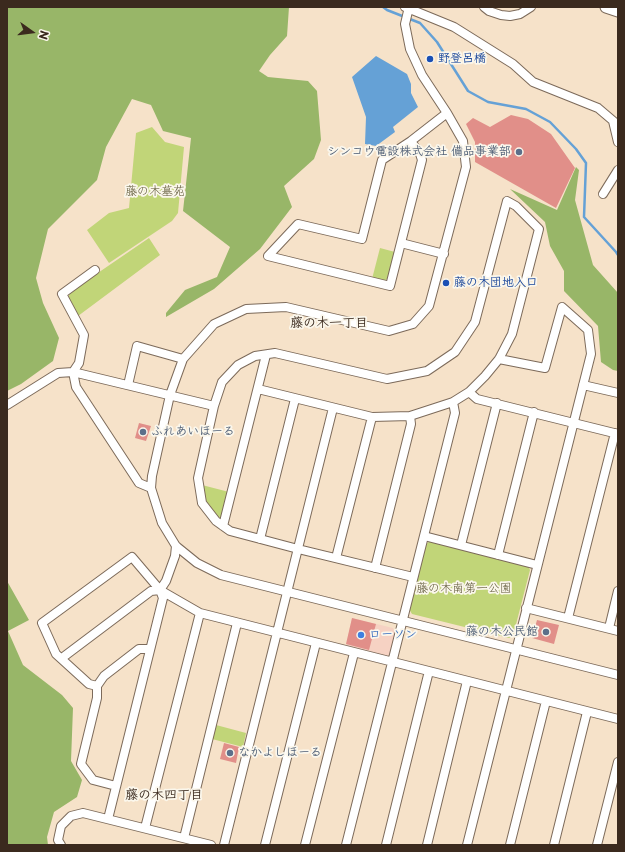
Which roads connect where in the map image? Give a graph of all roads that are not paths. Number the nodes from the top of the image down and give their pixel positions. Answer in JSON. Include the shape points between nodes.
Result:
{"nodes":[{"id":1,"x":484,"y":7,"type":"edge"},
{"id":2,"x":531,"y":7,"type":"edge"},
{"id":3,"x":606,"y":7,"type":"edge"},
{"id":4,"x":407,"y":9,"type":"edge"},
{"id":5,"x":618,"y":11,"type":"edge"},
{"id":6,"x":447,"y":113,"type":"junction"},
{"id":7,"x":615,"y":123,"type":"edge"},
{"id":8,"x":411,"y":141,"type":"junction"},
{"id":9,"x":618,"y":142,"type":"edge"},
{"id":10,"x":618,"y":170,"type":"edge"},
{"id":11,"x":603,"y":194,"type":"dead end"},
{"id":12,"x":401,"y":243,"type":"junction"},
{"id":13,"x":444,"y":254,"type":"junction"},
{"id":14,"x":96,"y":270,"type":"dead end"},
{"id":15,"x":266,"y":355,"type":"junction"},
{"id":16,"x":183,"y":358,"type":"junction"},
{"id":17,"x":499,"y":358,"type":"junction"},
{"id":18,"x":73,"y":372,"type":"junction"},
{"id":19,"x":128,"y":385,"type":"junction"},
{"id":20,"x":583,"y":385,"type":"junction"},
{"id":21,"x":258,"y":389,"type":"junction"},
{"id":22,"x":468,"y":392,"type":"junction"},
{"id":23,"x":618,"y":394,"type":"edge"},
{"id":24,"x":170,"y":396,"type":"junction"},
{"id":25,"x":295,"y":398,"type":"junction"},
{"id":26,"x":453,"y":402,"type":"junction"},
{"id":27,"x":497,"y":403,"type":"junction"},
{"id":28,"x":7,"y":405,"type":"edge"},
{"id":29,"x":214,"y":406,"type":"junction"},
{"id":30,"x":333,"y":408,"type":"junction"},
{"id":31,"x":534,"y":412,"type":"junction"},
{"id":32,"x":410,"y":416,"type":"junction"},
{"id":33,"x":372,"y":417,"type":"junction"},
{"id":34,"x":573,"y":422,"type":"junction"},
{"id":35,"x":616,"y":433,"type":"edge"},
{"id":36,"x":151,"y":488,"type":"junction"},
{"id":37,"x":223,"y":526,"type":"junction"},
{"id":38,"x":424,"y":536,"type":"junction"},
{"id":39,"x":260,"y":539,"type":"junction"},
{"id":40,"x":461,"y":545,"type":"junction"},
{"id":41,"x":176,"y":546,"type":"junction"},
{"id":42,"x":298,"y":549,"type":"junction"},
{"id":43,"x":498,"y":555,"type":"junction"},
{"id":44,"x":336,"y":558,"type":"junction"},
{"id":45,"x":537,"y":565,"type":"junction"},
{"id":46,"x":375,"y":568,"type":"junction"},
{"id":47,"x":413,"y":577,"type":"junction"},
{"id":48,"x":160,"y":590,"type":"junction"},
{"id":49,"x":618,"y":591,"type":"edge"},
{"id":50,"x":288,"y":592,"type":"junction"},
{"id":51,"x":526,"y":608,"type":"junction"},
{"id":52,"x":200,"y":613,"type":"junction"},
{"id":53,"x":568,"y":618,"type":"junction"},
{"id":54,"x":403,"y":621,"type":"junction"},
{"id":55,"x":237,"y":623,"type":"junction"},
{"id":56,"x":609,"y":628,"type":"junction"},
{"id":57,"x":618,"y":631,"type":"edge"},
{"id":58,"x":277,"y":633,"type":"junction"},
{"id":59,"x":316,"y":643,"type":"junction"},
{"id":60,"x":150,"y":649,"type":"junction"},
{"id":61,"x":516,"y":649,"type":"junction"},
{"id":62,"x":354,"y":653,"type":"junction"},
{"id":63,"x":62,"y":658,"type":"junction"},
{"id":64,"x":392,"y":662,"type":"junction"},
{"id":65,"x":429,"y":671,"type":"junction"},
{"id":66,"x":618,"y":675,"type":"edge"},
{"id":67,"x":467,"y":681,"type":"junction"},
{"id":68,"x":97,"y":686,"type":"junction"},
{"id":69,"x":505,"y":690,"type":"junction"},
{"id":70,"x":546,"y":701,"type":"junction"},
{"id":71,"x":587,"y":712,"type":"junction"},
{"id":72,"x":618,"y":719,"type":"edge"},
{"id":73,"x":618,"y":762,"type":"edge"},
{"id":74,"x":116,"y":786,"type":"junction"},
{"id":75,"x":108,"y":819,"type":"junction"},
{"id":76,"x":145,"y":828,"type":"junction"},
{"id":77,"x":184,"y":838,"type":"junction"},
{"id":78,"x":61,"y":845,"type":"edge"},
{"id":79,"x":211,"y":845,"type":"edge"},
{"id":80,"x":224,"y":845,"type":"edge"},
{"id":81,"x":265,"y":845,"type":"edge"},
{"id":82,"x":306,"y":845,"type":"edge"},
{"id":83,"x":346,"y":845,"type":"edge"},
{"id":84,"x":386,"y":845,"type":"edge"},
{"id":85,"x":427,"y":845,"type":"edge"},
{"id":86,"x":467,"y":845,"type":"edge"},
{"id":87,"x":510,"y":845,"type":"edge"},
{"id":88,"x":554,"y":845,"type":"edge"},
{"id":89,"x":597,"y":845,"type":"edge"}],
"edges":[{"from":1,"to":2,"type":"street","via":[[510,16],[520,14]]},
{"from":3,"to":5,"type":"main road"},
{"from":4,"to":6,"type":"street","via":[[405,24],[410,49],[422,75]]},
{"from":4,"to":7,"type":"street","via":[[454,27],[513,64],[533,82],[598,108]]},
{"from":6,"to":8,"type":"street"},
{"from":6,"to":13,"type":"street","via":[[463,141],[466,167]]},
{"from":7,"to":9,"type":"street"},
{"from":8,"to":12,"type":"street","via":[[422,160]]},
{"from":8,"to":12,"type":"street","via":[[382,160],[362,239],[298,224],[268,256],[390,286]]},
{"from":10,"to":11,"type":"street"},
{"from":12,"to":13,"type":"street"},
{"from":13,"to":16,"type":"street","via":[[430,306],[413,324],[389,331],[286,307],[246,309],[214,324]]},
{"from":14,"to":18,"type":"street","via":[[62,294],[84,335],[79,363]]},
{"from":15,"to":17,"type":"street","via":[[275,354],[387,379],[426,371],[455,352],[475,322],[506,202],[516,206],[539,229],[512,334]]},
{"from":15,"to":21,"type":"street"},
{"from":15,"to":29,"type":"street","via":[[255,356],[238,365],[222,382]]},
{"from":16,"to":19,"type":"street","via":[[137,346]]},
{"from":16,"to":24,"type":"street"},
{"from":17,"to":20,"type":"street","via":[[545,368],[562,307],[588,330],[591,354]]},
{"from":17,"to":22,"type":"street"},
{"from":18,"to":19,"type":"street"},
{"from":18,"to":28,"type":"street","via":[[58,373]]},
{"from":18,"to":36,"type":"street","via":[[76,387],[139,483]]},
{"from":19,"to":24,"type":"street"},
{"from":20,"to":23,"type":"street"},
{"from":20,"to":34,"type":"street"},
{"from":21,"to":25,"type":"street"},
{"from":21,"to":37,"type":"street"},
{"from":22,"to":26,"type":"street"},
{"from":22,"to":27,"type":"street","via":[[477,399]]},
{"from":24,"to":29,"type":"street"},
{"from":24,"to":36,"type":"street"},
{"from":25,"to":30,"type":"street"},
{"from":25,"to":39,"type":"street"},
{"from":26,"to":32,"type":"street"},
{"from":26,"to":38,"type":"street","via":[[454,413]]},
{"from":27,"to":31,"type":"street"},
{"from":27,"to":40,"type":"street"},
{"from":29,"to":37,"type":"street","via":[[198,478],[202,503]]},
{"from":30,"to":33,"type":"street"},
{"from":30,"to":42,"type":"street"},
{"from":31,"to":34,"type":"street"},
{"from":31,"to":43,"type":"street"},
{"from":32,"to":33,"type":"street"},
{"from":32,"to":46,"type":"street","via":[[411,424]]},
{"from":33,"to":44,"type":"street"},
{"from":34,"to":35,"type":"street"},
{"from":34,"to":45,"type":"street"},
{"from":35,"to":53,"type":"street"},
{"from":36,"to":41,"type":"street","via":[[162,523]]},
{"from":37,"to":39,"type":"street","via":[[230,531]]},
{"from":38,"to":40,"type":"street"},
{"from":38,"to":47,"type":"street"},
{"from":39,"to":42,"type":"street"},
{"from":40,"to":43,"type":"street"},
{"from":41,"to":48,"type":"street","via":[[166,581]]},
{"from":41,"to":50,"type":"street","via":[[197,563],[221,575]]},
{"from":42,"to":44,"type":"street"},
{"from":42,"to":50,"type":"street"},
{"from":43,"to":45,"type":"street"},
{"from":44,"to":46,"type":"street"},
{"from":45,"to":51,"type":"street"},
{"from":46,"to":47,"type":"street"},
{"from":47,"to":54,"type":"street"},
{"from":48,"to":52,"type":"street"},
{"from":48,"to":60,"type":"street","via":[[163,598]]},
{"from":48,"to":63,"type":"street","via":[[151,591]]},
{"from":48,"to":63,"type":"street","via":[[132,557],[42,623],[56,654]]},
{"from":49,"to":56,"type":"street"},
{"from":50,"to":54,"type":"street"},
{"from":50,"to":58,"type":"street"},
{"from":51,"to":53,"type":"street"},
{"from":51,"to":61,"type":"street"},
{"from":52,"to":55,"type":"street"},
{"from":52,"to":76,"type":"street"},
{"from":53,"to":56,"type":"street"},
{"from":54,"to":61,"type":"street"},
{"from":54,"to":64,"type":"street"},
{"from":55,"to":58,"type":"street"},
{"from":55,"to":77,"type":"street"},
{"from":56,"to":57,"type":"street"},
{"from":58,"to":59,"type":"street"},
{"from":58,"to":80,"type":"street"},
{"from":59,"to":62,"type":"street"},
{"from":59,"to":81,"type":"street"},
{"from":60,"to":68,"type":"street","via":[[139,649],[104,676]]},
{"from":60,"to":74,"type":"street"},
{"from":61,"to":66,"type":"street"},
{"from":61,"to":69,"type":"street"},
{"from":62,"to":64,"type":"street"},
{"from":62,"to":82,"type":"street"},
{"from":63,"to":68,"type":"street","via":[[89,684]]},
{"from":64,"to":65,"type":"street"},
{"from":64,"to":83,"type":"street"},
{"from":65,"to":67,"type":"street"},
{"from":65,"to":84,"type":"street"},
{"from":67,"to":69,"type":"street"},
{"from":67,"to":85,"type":"street"},
{"from":68,"to":74,"type":"street","via":[[97,698],[82,764],[93,780]]},
{"from":69,"to":70,"type":"street"},
{"from":69,"to":86,"type":"street"},
{"from":70,"to":71,"type":"street"},
{"from":70,"to":87,"type":"street"},
{"from":71,"to":72,"type":"street"},
{"from":71,"to":88,"type":"street"},
{"from":73,"to":89,"type":"street"},
{"from":74,"to":75,"type":"street"},
{"from":75,"to":76,"type":"street"},
{"from":75,"to":78,"type":"street","via":[[83,813],[71,816],[61,826],[58,840]]},
{"from":76,"to":77,"type":"street"},
{"from":77,"to":79,"type":"street"}]}
